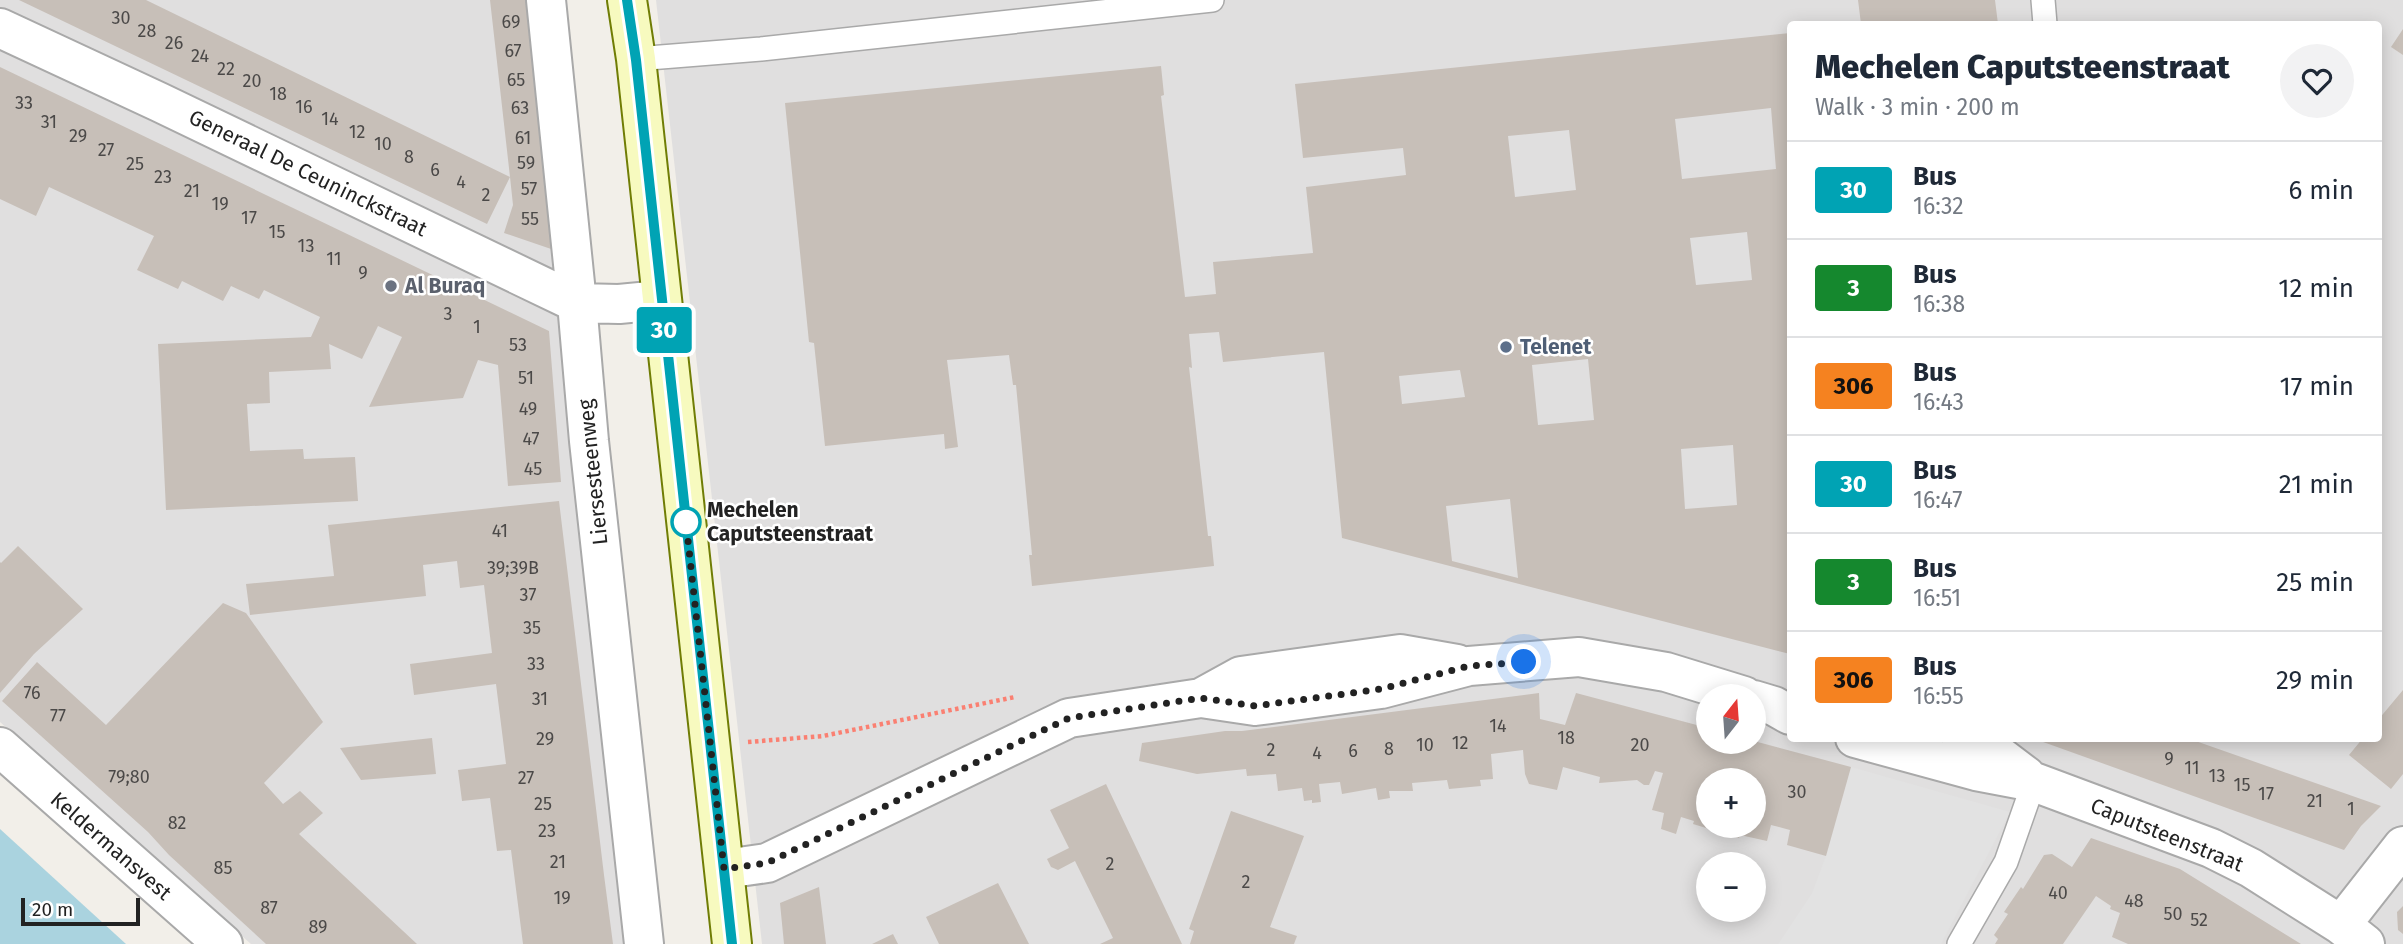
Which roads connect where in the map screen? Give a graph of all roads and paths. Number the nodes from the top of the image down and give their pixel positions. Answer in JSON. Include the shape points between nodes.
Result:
{"nodes":[{"id":1,"x":546,"y":0,"type":"edge"},
{"id":2,"x":627,"y":0,"type":"edge"},
{"id":3,"x":1212,"y":0,"type":"edge"},
{"id":4,"x":2043,"y":0,"type":"edge"},
{"id":5,"x":2045,"y":21,"type":"edge"},
{"id":6,"x":0,"y":28,"type":"edge"},
{"id":7,"x":636,"y":60,"type":"junction"},
{"id":8,"x":661,"y":300,"type":"junction"},
{"id":9,"x":577,"y":303,"type":"junction"},
{"id":10,"x":1770,"y":704,"type":"edge"},
{"id":11,"x":1883,"y":742,"type":"edge"},
{"id":12,"x":1975,"y":742,"type":"edge"},
{"id":13,"x":0,"y":747,"type":"edge"},
{"id":14,"x":2034,"y":782,"type":"junction"},
{"id":15,"x":2403,"y":846,"type":"edge"},
{"id":16,"x":724,"y":869,"type":"junction"},
{"id":17,"x":2353,"y":934,"type":"edge"},
{"id":18,"x":223,"y":944,"type":"edge"},
{"id":19,"x":644,"y":944,"type":"edge"},
{"id":20,"x":732,"y":944,"type":"edge"},
{"id":21,"x":1959,"y":944,"type":"edge"}],
"edges":[{"from":1,"to":9,"type":"street","name":"Liersesteenweg"},
{"from":2,"to":7,"type":"main road"},
{"from":3,"to":7,"type":"lane"},
{"from":4,"to":5,"type":"lane"},
{"from":6,"to":9,"type":"street","name":"Generaal De Ceuninckstraat"},
{"from":7,"to":8,"type":"main road"},
{"from":8,"to":9,"type":"street","name":"Generaal De Ceuninckstraat"},
{"from":8,"to":16,"type":"main road"},
{"from":9,"to":19,"type":"street","name":"Liersesteenweg"},
{"from":10,"to":16,"type":"street","via":[[1665,671],[1579,657],[1469,666],[1381,689],[1255,706],[1201,698],[1069,718],[767,863]]},
{"from":11,"to":14,"type":"street","name":"Caputsteenstraat","via":[[1976,771]]},
{"from":12,"to":14,"type":"street","name":"Caputsteenstraat"},
{"from":13,"to":18,"type":"street","name":"Keldermansvest"},
{"from":14,"to":17,"type":"street","name":"Caputsteenstraat","via":[[2211,848],[2256,871]]},
{"from":14,"to":21,"type":"lane","via":[[2006,862]]},
{"from":15,"to":17,"type":"street"},
{"from":16,"to":20,"type":"main road"}]}
